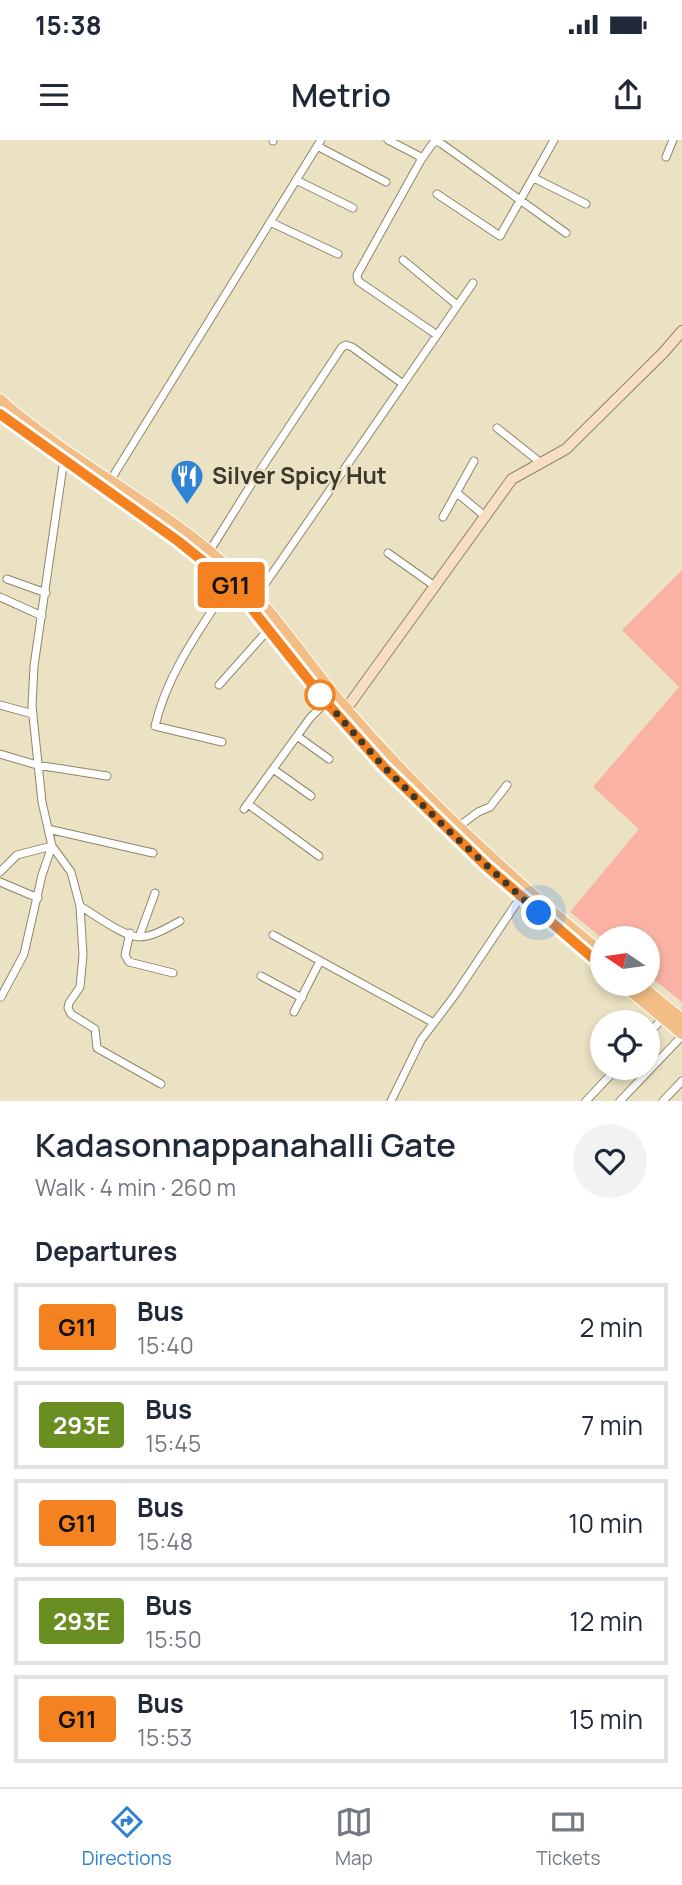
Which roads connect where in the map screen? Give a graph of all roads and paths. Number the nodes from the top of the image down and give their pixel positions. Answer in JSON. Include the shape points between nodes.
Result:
{"nodes":[{"id":1,"x":388,"y":140,"type":"edge"},
{"id":2,"x":554,"y":140,"type":"edge"},
{"id":3,"x":673,"y":140,"type":"edge"},
{"id":4,"x":319,"y":143,"type":"edge"},
{"id":5,"x":666,"y":157,"type":"dead end"},
{"id":6,"x":421,"y":160,"type":"junction"},
{"id":7,"x":534,"y":178,"type":"junction"},
{"id":8,"x":296,"y":180,"type":"junction"},
{"id":9,"x":386,"y":182,"type":"dead end"},
{"id":10,"x":437,"y":194,"type":"dead end"},
{"id":11,"x":522,"y":200,"type":"junction"},
{"id":12,"x":586,"y":204,"type":"dead end"},
{"id":13,"x":353,"y":208,"type":"dead end"},
{"id":14,"x":270,"y":222,"type":"junction"},
{"id":15,"x":566,"y":233,"type":"dead end"},
{"id":16,"x":338,"y":254,"type":"dead end"},
{"id":17,"x":403,"y":260,"type":"dead end"},
{"id":18,"x":473,"y":283,"type":"dead end"},
{"id":19,"x":457,"y":305,"type":"junction"},
{"id":20,"x":682,"y":331,"type":"edge"},
{"id":21,"x":437,"y":335,"type":"junction"},
{"id":22,"x":403,"y":384,"type":"junction"},
{"id":23,"x":0,"y":400,"type":"edge"},
{"id":24,"x":0,"y":414,"type":"edge"},
{"id":25,"x":497,"y":428,"type":"dead end"},
{"id":26,"x":65,"y":456,"type":"junction"},
{"id":27,"x":474,"y":461,"type":"dead end"},
{"id":28,"x":541,"y":463,"type":"junction"},
{"id":29,"x":110,"y":481,"type":"junction"},
{"id":30,"x":457,"y":493,"type":"junction"},
{"id":31,"x":443,"y":517,"type":"dead end"},
{"id":32,"x":486,"y":517,"type":"junction"},
{"id":33,"x":209,"y":552,"type":"junction"},
{"id":34,"x":388,"y":553,"type":"dead end"},
{"id":35,"x":7,"y":579,"type":"dead end"},
{"id":36,"x":234,"y":581,"type":"junction"},
{"id":37,"x":436,"y":587,"type":"junction"},
{"id":38,"x":46,"y":593,"type":"junction"},
{"id":39,"x":0,"y":597,"type":"edge"},
{"id":40,"x":256,"y":597,"type":"junction"},
{"id":41,"x":42,"y":616,"type":"junction"},
{"id":42,"x":269,"y":629,"type":"junction"},
{"id":43,"x":219,"y":685,"type":"dead end"},
{"id":44,"x":326,"y":702,"type":"junction"},
{"id":45,"x":0,"y":705,"type":"edge"},
{"id":46,"x":33,"y":714,"type":"junction"},
{"id":47,"x":343,"y":714,"type":"junction"},
{"id":48,"x":298,"y":736,"type":"junction"},
{"id":49,"x":222,"y":742,"type":"dead end"},
{"id":50,"x":0,"y":754,"type":"edge"},
{"id":51,"x":329,"y":759,"type":"dead end"},
{"id":52,"x":37,"y":765,"type":"junction"},
{"id":53,"x":273,"y":769,"type":"junction"},
{"id":54,"x":107,"y":776,"type":"dead end"},
{"id":55,"x":507,"y":785,"type":"dead end"},
{"id":56,"x":311,"y":796,"type":"dead end"},
{"id":57,"x":458,"y":827,"type":"junction"},
{"id":58,"x":48,"y":830,"type":"junction"},
{"id":59,"x":52,"y":846,"type":"junction"},
{"id":60,"x":153,"y":853,"type":"dead end"},
{"id":61,"x":319,"y":856,"type":"dead end"},
{"id":62,"x":0,"y":872,"type":"edge"},
{"id":63,"x":0,"y":882,"type":"edge"},
{"id":64,"x":155,"y":893,"type":"dead end"},
{"id":65,"x":523,"y":893,"type":"junction"},
{"id":66,"x":38,"y":898,"type":"junction"},
{"id":67,"x":80,"y":906,"type":"junction"},
{"id":68,"x":180,"y":921,"type":"dead end"},
{"id":69,"x":130,"y":933,"type":"junction"},
{"id":70,"x":273,"y":935,"type":"dead end"},
{"id":71,"x":139,"y":937,"type":"junction"},
{"id":72,"x":590,"y":945,"type":"edge"},
{"id":73,"x":590,"y":955,"type":"edge"},
{"id":74,"x":320,"y":961,"type":"junction"},
{"id":75,"x":173,"y":973,"type":"dead end"},
{"id":76,"x":261,"y":976,"type":"dead end"},
{"id":77,"x":638,"y":996,"type":"edge"},
{"id":78,"x":653,"y":996,"type":"edge"},
{"id":79,"x":1,"y":997,"type":"edge"},
{"id":80,"x":302,"y":998,"type":"junction"},
{"id":81,"x":294,"y":1012,"type":"dead end"},
{"id":82,"x":664,"y":1017,"type":"junction"},
{"id":83,"x":682,"y":1020,"type":"edge"},
{"id":84,"x":660,"y":1021,"type":"edge"},
{"id":85,"x":434,"y":1023,"type":"junction"},
{"id":86,"x":682,"y":1034,"type":"edge"},
{"id":87,"x":606,"y":1080,"type":"edge"},
{"id":88,"x":682,"y":1081,"type":"edge"},
{"id":89,"x":161,"y":1084,"type":"dead end"},
{"id":90,"x":391,"y":1101,"type":"edge"},
{"id":91,"x":586,"y":1101,"type":"edge"},
{"id":92,"x":620,"y":1101,"type":"edge"},
{"id":93,"x":663,"y":1101,"type":"edge"}],
"edges":[{"from":1,"to":6,"type":"street"},
{"from":2,"to":7,"type":"street"},
{"from":3,"to":5,"type":"street"},
{"from":4,"to":8,"type":"street"},
{"from":4,"to":9,"type":"street"},
{"from":6,"to":11,"type":"street","via":[[437,141]]},
{"from":6,"to":21,"type":"street","via":[[357,275],[358,281]]},
{"from":7,"to":11,"type":"street"},
{"from":7,"to":12,"type":"street"},
{"from":8,"to":13,"type":"street"},
{"from":8,"to":14,"type":"street"},
{"from":10,"to":11,"type":"street","via":[[500,236]]},
{"from":11,"to":15,"type":"street"},
{"from":14,"to":16,"type":"street"},
{"from":14,"to":29,"type":"street"},
{"from":17,"to":19,"type":"street"},
{"from":18,"to":19,"type":"street"},
{"from":19,"to":21,"type":"street"},
{"from":20,"to":28,"type":"street","via":[[566,449]]},
{"from":21,"to":22,"type":"street"},
{"from":22,"to":33,"type":"street","via":[[352,347],[342,347]]},
{"from":22,"to":40,"type":"street"},
{"from":23,"to":26,"type":"main road"},
{"from":24,"to":26,"type":"main road"},
{"from":25,"to":28,"type":"street"},
{"from":26,"to":29,"type":"main road"},
{"from":26,"to":36,"type":"main road"},
{"from":26,"to":38,"type":"street"},
{"from":27,"to":30,"type":"street"},
{"from":28,"to":32,"type":"street","via":[[512,479]]},
{"from":29,"to":33,"type":"main road"},
{"from":30,"to":31,"type":"street"},
{"from":30,"to":32,"type":"street"},
{"from":32,"to":37,"type":"street"},
{"from":33,"to":36,"type":"main road"},
{"from":34,"to":37,"type":"street"},
{"from":35,"to":38,"type":"street"},
{"from":36,"to":40,"type":"main road"},
{"from":36,"to":42,"type":"main road"},
{"from":36,"to":49,"type":"street","via":[[177,668],[161,700],[155,726]]},
{"from":37,"to":47,"type":"street"},
{"from":38,"to":41,"type":"street"},
{"from":39,"to":41,"type":"street"},
{"from":40,"to":47,"type":"main road"},
{"from":41,"to":46,"type":"street"},
{"from":42,"to":43,"type":"street"},
{"from":42,"to":44,"type":"main road"},
{"from":44,"to":47,"type":"main road"},
{"from":44,"to":48,"type":"street"},
{"from":45,"to":46,"type":"street"},
{"from":46,"to":52,"type":"street"},
{"from":47,"to":57,"type":"main road"},
{"from":47,"to":65,"type":"main road","via":[[384,767],[451,833]]},
{"from":48,"to":51,"type":"street"},
{"from":48,"to":53,"type":"street"},
{"from":50,"to":52,"type":"street"},
{"from":52,"to":54,"type":"street"},
{"from":52,"to":58,"type":"street"},
{"from":53,"to":56,"type":"street"},
{"from":53,"to":61,"type":"street","via":[[246,807]]},
{"from":55,"to":57,"type":"street","via":[[490,807]]},
{"from":57,"to":65,"type":"main road"},
{"from":58,"to":59,"type":"street"},
{"from":58,"to":60,"type":"street"},
{"from":59,"to":62,"type":"street","via":[[17,855]]},
{"from":59,"to":66,"type":"street"},
{"from":59,"to":67,"type":"street","via":[[71,872]]},
{"from":63,"to":66,"type":"street"},
{"from":64,"to":71,"type":"street"},
{"from":65,"to":72,"type":"main road"},
{"from":65,"to":73,"type":"main road"},
{"from":65,"to":85,"type":"street"},
{"from":66,"to":79,"type":"street","via":[[24,954]]},
{"from":67,"to":69,"type":"street"},
{"from":67,"to":89,"type":"street","via":[[80,987],[68,1008],[95,1028],[97,1048]]},
{"from":68,"to":71,"type":"street"},
{"from":69,"to":71,"type":"street"},
{"from":69,"to":75,"type":"street","via":[[125,956],[129,962]]},
{"from":70,"to":74,"type":"street"},
{"from":74,"to":80,"type":"street"},
{"from":74,"to":85,"type":"street"},
{"from":76,"to":80,"type":"street"},
{"from":77,"to":82,"type":"main road"},
{"from":78,"to":83,"type":"main road"},
{"from":80,"to":81,"type":"street"},
{"from":82,"to":84,"type":"street"},
{"from":82,"to":86,"type":"main road"},
{"from":85,"to":90,"type":"street"},
{"from":86,"to":92,"type":"street"},
{"from":87,"to":91,"type":"street"},
{"from":88,"to":93,"type":"street"}]}
